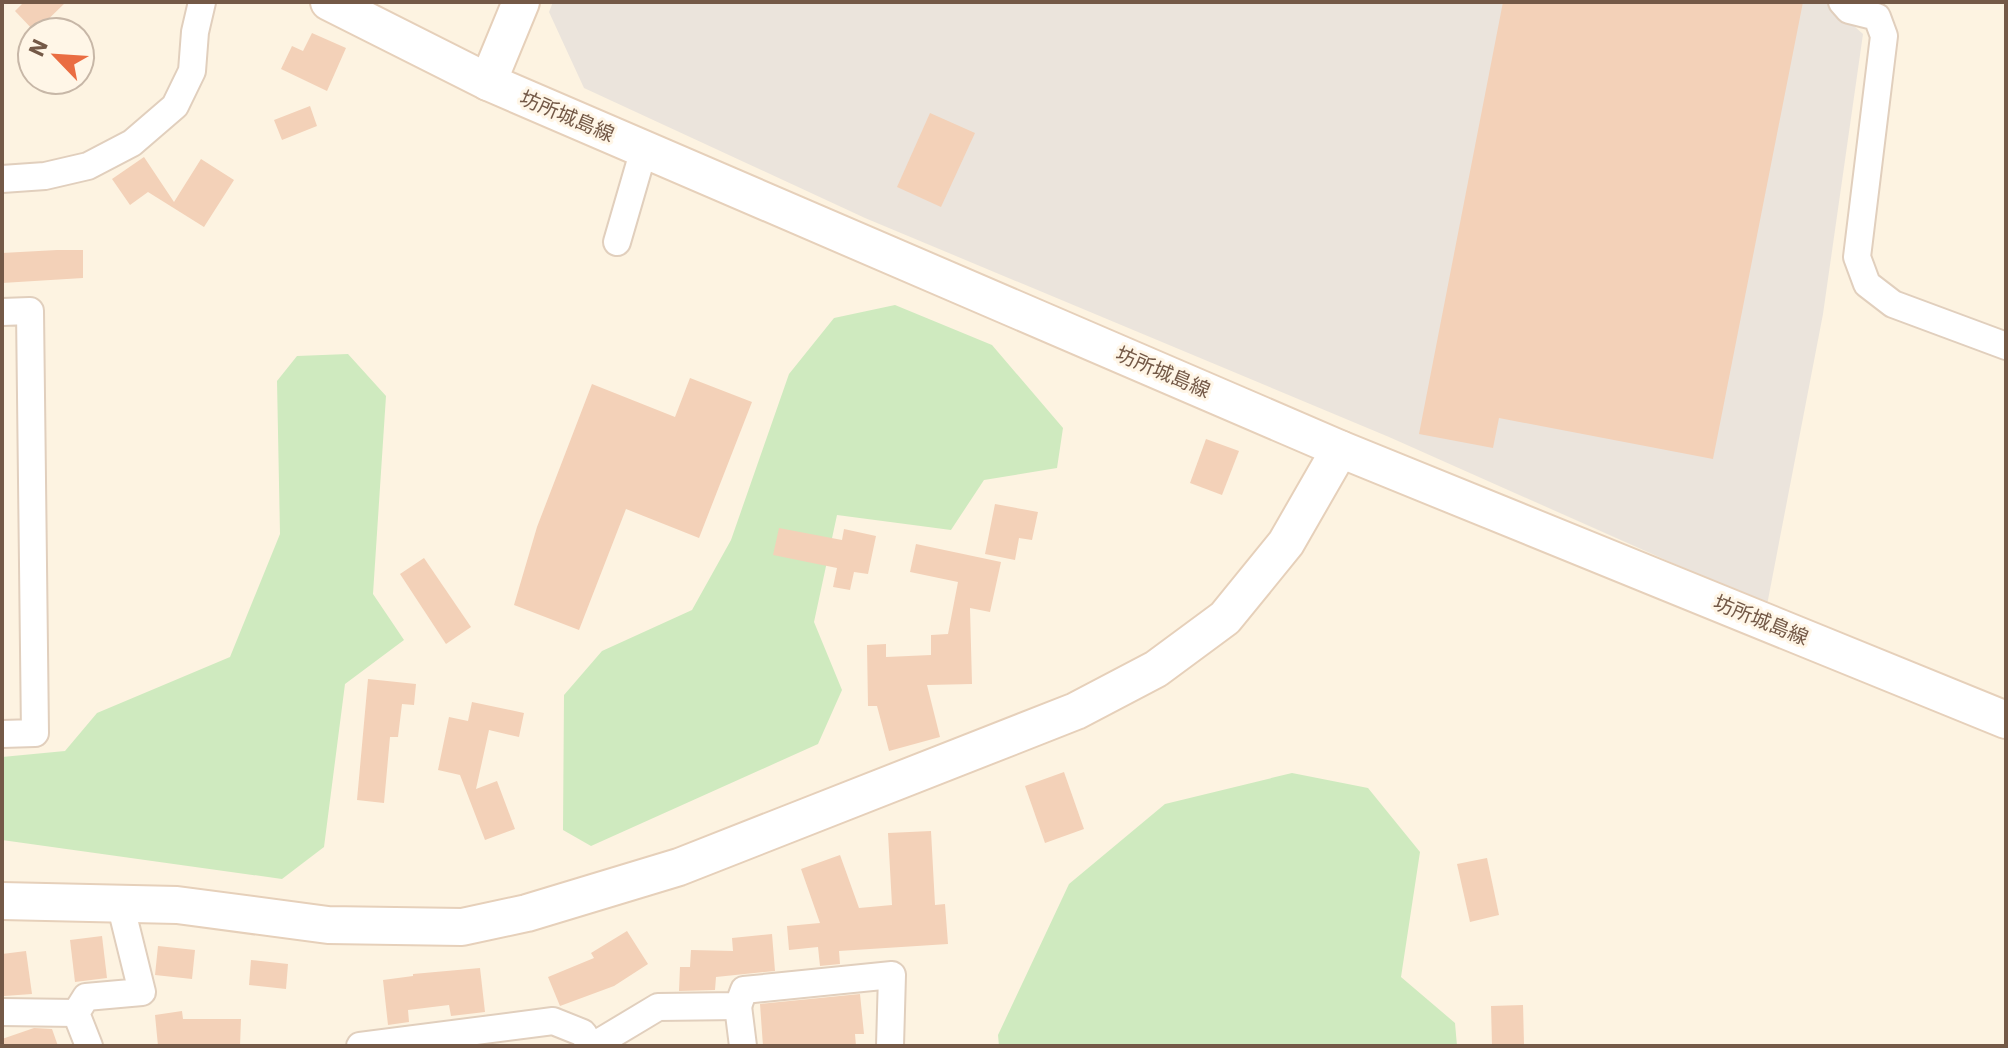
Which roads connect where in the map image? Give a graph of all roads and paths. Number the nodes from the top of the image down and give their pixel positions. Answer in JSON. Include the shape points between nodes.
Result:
{"nodes":[{"id":1,"x":202,"y":2,"type":"edge"},
{"id":2,"x":329,"y":2,"type":"edge"},
{"id":3,"x":521,"y":2,"type":"edge"},
{"id":4,"x":1842,"y":2,"type":"edge"},
{"id":5,"x":488,"y":82,"type":"junction"},
{"id":6,"x":644,"y":149,"type":"junction"},
{"id":7,"x":2,"y":179,"type":"edge"},
{"id":8,"x":617,"y":242,"type":"dead end"},
{"id":9,"x":2,"y":312,"type":"edge"},
{"id":10,"x":2006,"y":346,"type":"edge"},
{"id":11,"x":1340,"y":449,"type":"junction"},
{"id":12,"x":2006,"y":720,"type":"edge"},
{"id":13,"x":2,"y":734,"type":"edge"},
{"id":14,"x":2,"y":901,"type":"edge"},
{"id":15,"x":120,"y":903,"type":"junction"},
{"id":16,"x":738,"y":1006,"type":"junction"},
{"id":17,"x":2,"y":1012,"type":"edge"},
{"id":18,"x":76,"y":1013,"type":"junction"},
{"id":19,"x":89,"y":1046,"type":"edge"},
{"id":20,"x":360,"y":1046,"type":"edge"},
{"id":21,"x":592,"y":1046,"type":"edge"},
{"id":22,"x":743,"y":1046,"type":"edge"},
{"id":23,"x":890,"y":1046,"type":"edge"}],
"edges":[{"from":1,"to":7,"type":"street","via":[[192,71],[175,106],[132,143],[88,166]]},
{"from":2,"to":5,"type":"main road","name":"坊所城島線"},
{"from":3,"to":5,"type":"main road"},
{"from":4,"to":10,"type":"street","via":[[1849,10],[1877,17],[1884,36],[1857,257],[1867,284],[1893,304]]},
{"from":5,"to":6,"type":"main road","name":"坊所城島線"},
{"from":6,"to":8,"type":"street"},
{"from":6,"to":11,"type":"main road","name":"坊所城島線"},
{"from":9,"to":13,"type":"street","via":[[30,311],[35,733]]},
{"from":11,"to":12,"type":"main road","name":"坊所城島線"},
{"from":11,"to":15,"type":"main road","via":[[1286,543],[1225,618],[1156,669],[1076,711],[679,867],[462,927],[328,925],[177,905]]},
{"from":14,"to":15,"type":"main road"},
{"from":15,"to":18,"type":"street","via":[[142,992],[86,997]]},
{"from":16,"to":21,"type":"street","via":[[658,1007]]},
{"from":16,"to":22,"type":"street"},
{"from":16,"to":23,"type":"street","via":[[744,990],[892,975]]},
{"from":17,"to":18,"type":"street"},
{"from":18,"to":19,"type":"street"},
{"from":20,"to":21,"type":"street","via":[[553,1021],[583,1033]]}]}
